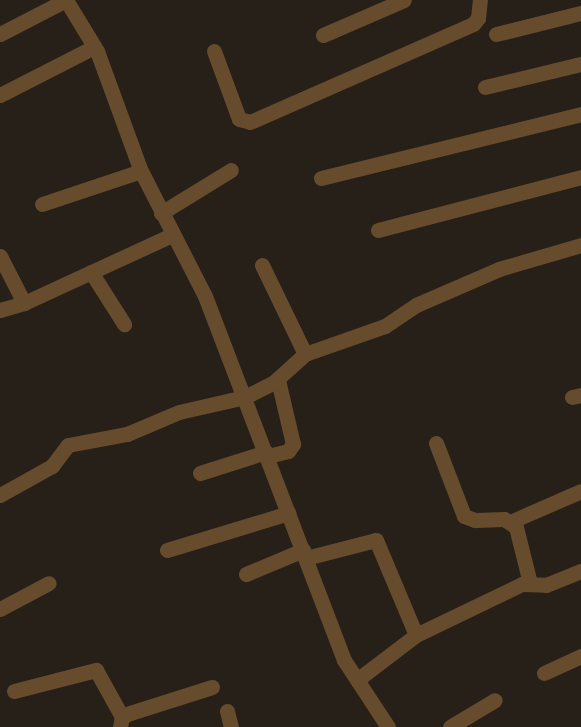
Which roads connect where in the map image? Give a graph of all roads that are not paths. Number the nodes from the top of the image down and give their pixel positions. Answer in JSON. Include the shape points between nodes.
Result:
{"nodes":[{"id":1,"x":66,"y":0,"type":"edge"},
{"id":2,"x":404,"y":0,"type":"edge"},
{"id":3,"x":480,"y":0,"type":"edge"},
{"id":4,"x":581,"y":13,"type":"edge"},
{"id":5,"x":0,"y":34,"type":"edge"},
{"id":6,"x":496,"y":34,"type":"dead end"},
{"id":7,"x":323,"y":35,"type":"dead end"},
{"id":8,"x":94,"y":47,"type":"junction"},
{"id":9,"x":214,"y":51,"type":"dead end"},
{"id":10,"x":581,"y":64,"type":"edge"},
{"id":11,"x":485,"y":87,"type":"dead end"},
{"id":12,"x":0,"y":95,"type":"edge"},
{"id":13,"x":581,"y":114,"type":"edge"},
{"id":14,"x":231,"y":170,"type":"dead end"},
{"id":15,"x":141,"y":171,"type":"junction"},
{"id":16,"x":581,"y":177,"type":"edge"},
{"id":17,"x":321,"y":178,"type":"dead end"},
{"id":18,"x":42,"y":204,"type":"dead end"},
{"id":19,"x":161,"y":213,"type":"junction"},
{"id":20,"x":378,"y":230,"type":"dead end"},
{"id":21,"x":171,"y":235,"type":"junction"},
{"id":22,"x":581,"y":245,"type":"edge"},
{"id":23,"x":0,"y":256,"type":"edge"},
{"id":24,"x":262,"y":266,"type":"dead end"},
{"id":25,"x":91,"y":272,"type":"junction"},
{"id":26,"x":7,"y":282,"type":"edge"},
{"id":27,"x":24,"y":303,"type":"junction"},
{"id":28,"x":0,"y":310,"type":"edge"},
{"id":29,"x":124,"y":324,"type":"dead end"},
{"id":30,"x":305,"y":354,"type":"junction"},
{"id":31,"x":278,"y":380,"type":"junction"},
{"id":32,"x":245,"y":397,"type":"junction"},
{"id":33,"x":436,"y":443,"type":"dead end"},
{"id":34,"x":267,"y":454,"type":"junction"},
{"id":35,"x":200,"y":472,"type":"dead end"},
{"id":36,"x":581,"y":491,"type":"edge"},
{"id":37,"x":0,"y":495,"type":"edge"},
{"id":38,"x":290,"y":513,"type":"junction"},
{"id":39,"x":510,"y":522,"type":"junction"},
{"id":40,"x":167,"y":550,"type":"dead end"},
{"id":41,"x":305,"y":554,"type":"junction"},
{"id":42,"x":581,"y":571,"type":"edge"},
{"id":43,"x":246,"y":574,"type":"dead end"},
{"id":44,"x":49,"y":583,"type":"dead end"},
{"id":45,"x":530,"y":583,"type":"junction"},
{"id":46,"x":0,"y":609,"type":"edge"},
{"id":47,"x":416,"y":634,"type":"junction"},
{"id":48,"x":581,"y":656,"type":"edge"},
{"id":49,"x":544,"y":673,"type":"dead end"},
{"id":50,"x":357,"y":680,"type":"junction"},
{"id":51,"x":213,"y":687,"type":"dead end"},
{"id":52,"x":14,"y":691,"type":"dead end"},
{"id":53,"x":495,"y":700,"type":"dead end"},
{"id":54,"x":227,"y":711,"type":"dead end"},
{"id":55,"x":121,"y":722,"type":"edge"},
{"id":56,"x":382,"y":725,"type":"edge"},
{"id":57,"x":231,"y":727,"type":"edge"},
{"id":58,"x":450,"y":727,"type":"edge"}],
"edges":[{"from":1,"to":5,"type":"street"},
{"from":1,"to":8,"type":"street"},
{"from":2,"to":7,"type":"street"},
{"from":3,"to":9,"type":"street","via":[[478,18],[473,24],[250,122],[239,119]]},
{"from":4,"to":6,"type":"street"},
{"from":8,"to":12,"type":"street"},
{"from":8,"to":15,"type":"street"},
{"from":10,"to":11,"type":"street"},
{"from":13,"to":17,"type":"street"},
{"from":14,"to":19,"type":"street"},
{"from":15,"to":18,"type":"street"},
{"from":15,"to":19,"type":"street"},
{"from":16,"to":20,"type":"street"},
{"from":19,"to":21,"type":"street"},
{"from":21,"to":25,"type":"street"},
{"from":21,"to":32,"type":"street","via":[[205,296]]},
{"from":22,"to":30,"type":"street","via":[[498,269],[416,305],[385,326]]},
{"from":23,"to":26,"type":"street"},
{"from":24,"to":30,"type":"street"},
{"from":25,"to":27,"type":"street"},
{"from":25,"to":29,"type":"street"},
{"from":26,"to":27,"type":"street"},
{"from":27,"to":28,"type":"street"},
{"from":30,"to":31,"type":"street"},
{"from":31,"to":32,"type":"street"},
{"from":31,"to":34,"type":"street","via":[[293,444],[288,451]]},
{"from":32,"to":34,"type":"street"},
{"from":32,"to":37,"type":"street","via":[[179,412],[127,434],[68,446],[52,466]]},
{"from":33,"to":39,"type":"street","via":[[464,516]]},
{"from":34,"to":35,"type":"street"},
{"from":34,"to":38,"type":"street"},
{"from":36,"to":39,"type":"street"},
{"from":38,"to":40,"type":"street"},
{"from":38,"to":41,"type":"street"},
{"from":39,"to":45,"type":"street","via":[[519,534]]},
{"from":41,"to":43,"type":"street"},
{"from":41,"to":47,"type":"street","via":[[376,540]]},
{"from":41,"to":50,"type":"street","via":[[344,660]]},
{"from":42,"to":45,"type":"street","via":[[546,585]]},
{"from":44,"to":46,"type":"street"},
{"from":45,"to":47,"type":"street"},
{"from":47,"to":50,"type":"street"},
{"from":48,"to":49,"type":"street"},
{"from":50,"to":56,"type":"street"},
{"from":51,"to":55,"type":"street"},
{"from":52,"to":55,"type":"street","via":[[96,670]]},
{"from":53,"to":58,"type":"street"},
{"from":54,"to":57,"type":"street"}]}
